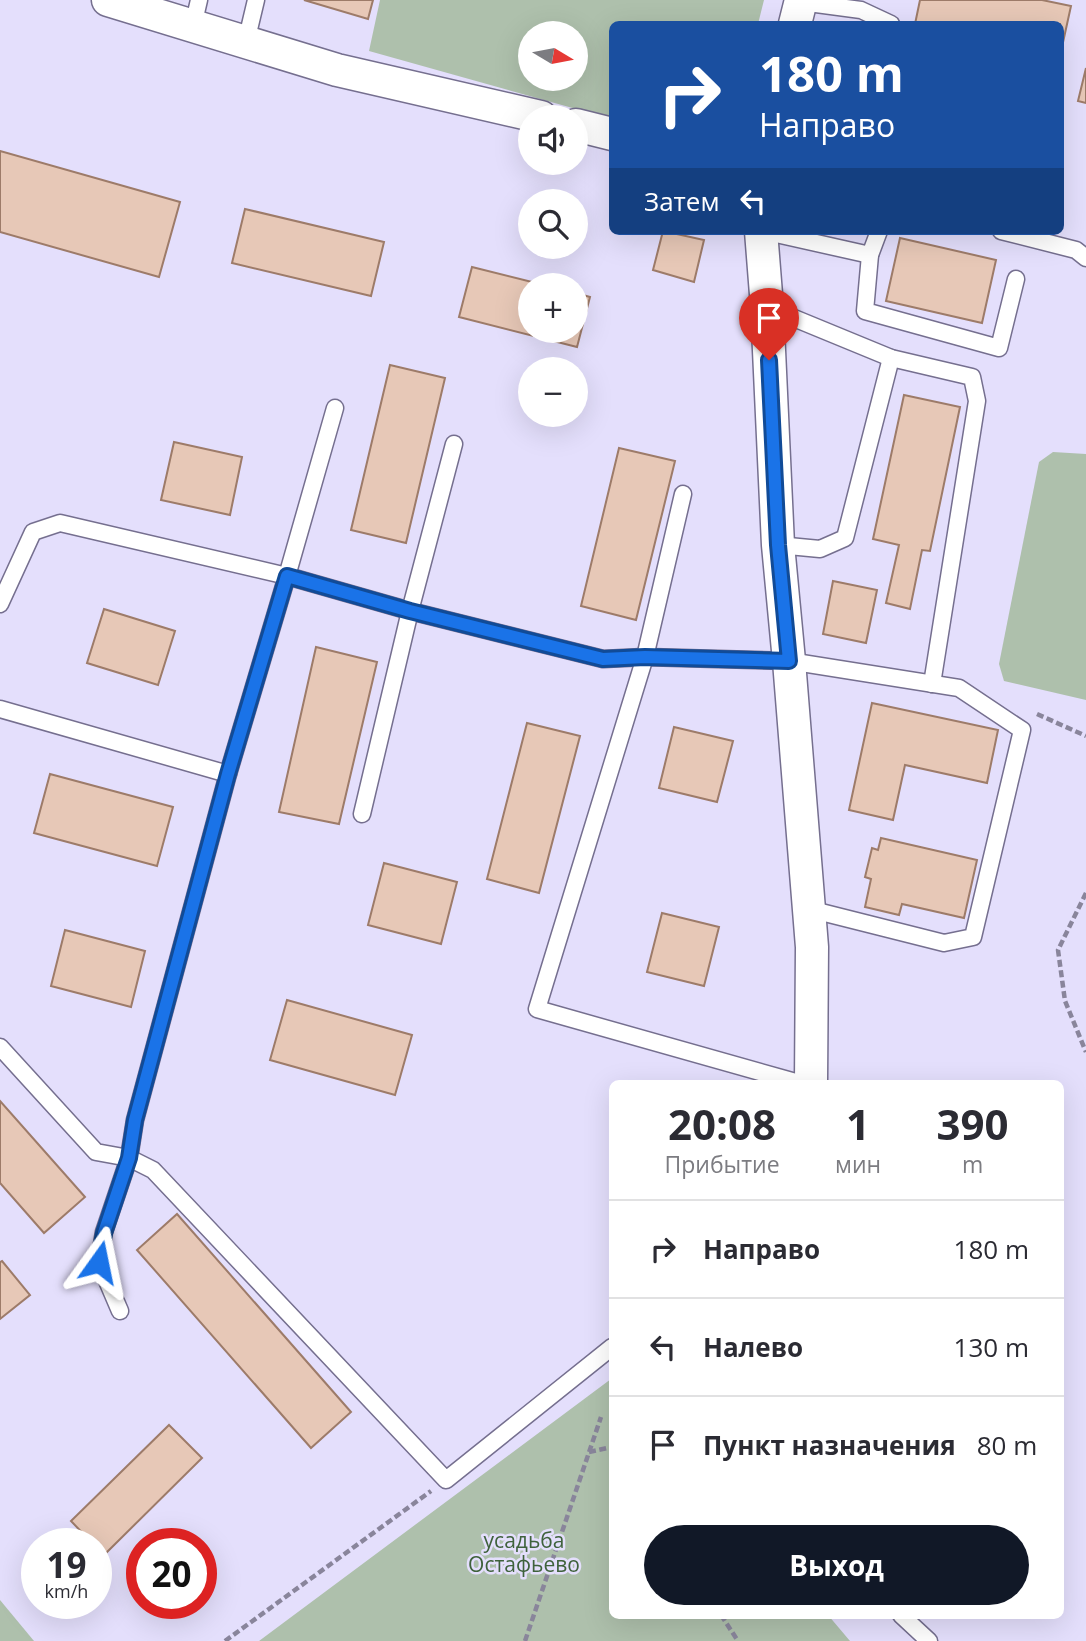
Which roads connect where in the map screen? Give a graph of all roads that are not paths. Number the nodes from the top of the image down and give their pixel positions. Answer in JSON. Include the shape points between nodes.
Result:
{"nodes":[{"id":1,"x":108,"y":0,"type":"edge"},
{"id":2,"x":256,"y":0,"type":"edge"},
{"id":3,"x":799,"y":9,"type":"edge"},
{"id":4,"x":196,"y":13,"type":"edge"},
{"id":5,"x":885,"y":21,"type":"edge"},
{"id":6,"x":246,"y":42,"type":"junction"},
{"id":7,"x":518,"y":112,"type":"edge"},
{"id":8,"x":588,"y":128,"type":"edge"},
{"id":9,"x":609,"y":133,"type":"edge"},
{"id":10,"x":762,"y":235,"type":"edge"},
{"id":11,"x":780,"y":235,"type":"edge"},
{"id":12,"x":878,"y":235,"type":"edge"},
{"id":13,"x":1017,"y":235,"type":"edge"},
{"id":14,"x":870,"y":255,"type":"junction"},
{"id":15,"x":1086,"y":258,"type":"edge"},
{"id":16,"x":1016,"y":279,"type":"dead end"},
{"id":17,"x":767,"y":307,"type":"junction"},
{"id":18,"x":891,"y":358,"type":"junction"},
{"id":19,"x":335,"y":408,"type":"dead end"},
{"id":20,"x":454,"y":444,"type":"dead end"},
{"id":21,"x":683,"y":494,"type":"dead end"},
{"id":22,"x":778,"y":545,"type":"junction"},
{"id":23,"x":287,"y":576,"type":"junction"},
{"id":24,"x":0,"y":604,"type":"edge"},
{"id":25,"x":410,"y":611,"type":"junction"},
{"id":26,"x":645,"y":657,"type":"junction"},
{"id":27,"x":789,"y":661,"type":"junction"},
{"id":28,"x":932,"y":684,"type":"junction"},
{"id":29,"x":0,"y":709,"type":"edge"},
{"id":30,"x":228,"y":774,"type":"junction"},
{"id":31,"x":362,"y":814,"type":"dead end"},
{"id":32,"x":809,"y":909,"type":"junction"},
{"id":33,"x":0,"y":1047,"type":"edge"},
{"id":34,"x":788,"y":1080,"type":"edge"},
{"id":35,"x":811,"y":1080,"type":"edge"},
{"id":36,"x":129,"y":1158,"type":"junction"},
{"id":37,"x":120,"y":1311,"type":"dead end"},
{"id":38,"x":609,"y":1349,"type":"edge"},
{"id":39,"x":905,"y":1619,"type":"edge"},
{"id":40,"x":929,"y":1641,"type":"edge"}],
"edges":[{"from":1,"to":4,"type":"street"},
{"from":2,"to":6,"type":"lane"},
{"from":3,"to":5,"type":"lane","via":[[861,9]]},
{"from":4,"to":6,"type":"street"},
{"from":6,"to":7,"type":"street","via":[[337,70]]},
{"from":8,"to":9,"type":"street"},
{"from":10,"to":17,"type":"street"},
{"from":11,"to":14,"type":"lane"},
{"from":12,"to":14,"type":"lane"},
{"from":13,"to":15,"type":"lane","via":[[1076,250]]},
{"from":14,"to":16,"type":"lane","via":[[865,311],[999,348]]},
{"from":17,"to":18,"type":"lane"},
{"from":17,"to":22,"type":"street"},
{"from":18,"to":22,"type":"lane","via":[[845,538],[820,549]]},
{"from":18,"to":28,"type":"lane","via":[[972,377],[976,401]]},
{"from":19,"to":23,"type":"lane"},
{"from":20,"to":25,"type":"lane"},
{"from":21,"to":26,"type":"lane"},
{"from":22,"to":27,"type":"street"},
{"from":23,"to":24,"type":"lane","via":[[60,523],[33,532]]},
{"from":23,"to":25,"type":"lane"},
{"from":23,"to":30,"type":"lane"},
{"from":25,"to":26,"type":"lane","via":[[603,659]]},
{"from":25,"to":31,"type":"lane"},
{"from":26,"to":27,"type":"lane"},
{"from":26,"to":34,"type":"lane","via":[[537,1009]]},
{"from":27,"to":28,"type":"lane"},
{"from":27,"to":32,"type":"street"},
{"from":28,"to":32,"type":"lane","via":[[959,688],[1021,730],[973,937],[944,943]]},
{"from":29,"to":30,"type":"lane"},
{"from":30,"to":36,"type":"lane","via":[[135,1120]]},
{"from":32,"to":35,"type":"street"},
{"from":33,"to":36,"type":"lane","via":[[96,1152]]},
{"from":36,"to":37,"type":"lane","via":[[99,1262]]},
{"from":36,"to":38,"type":"lane","via":[[153,1170],[446,1480]]},
{"from":39,"to":40,"type":"lane"}]}
